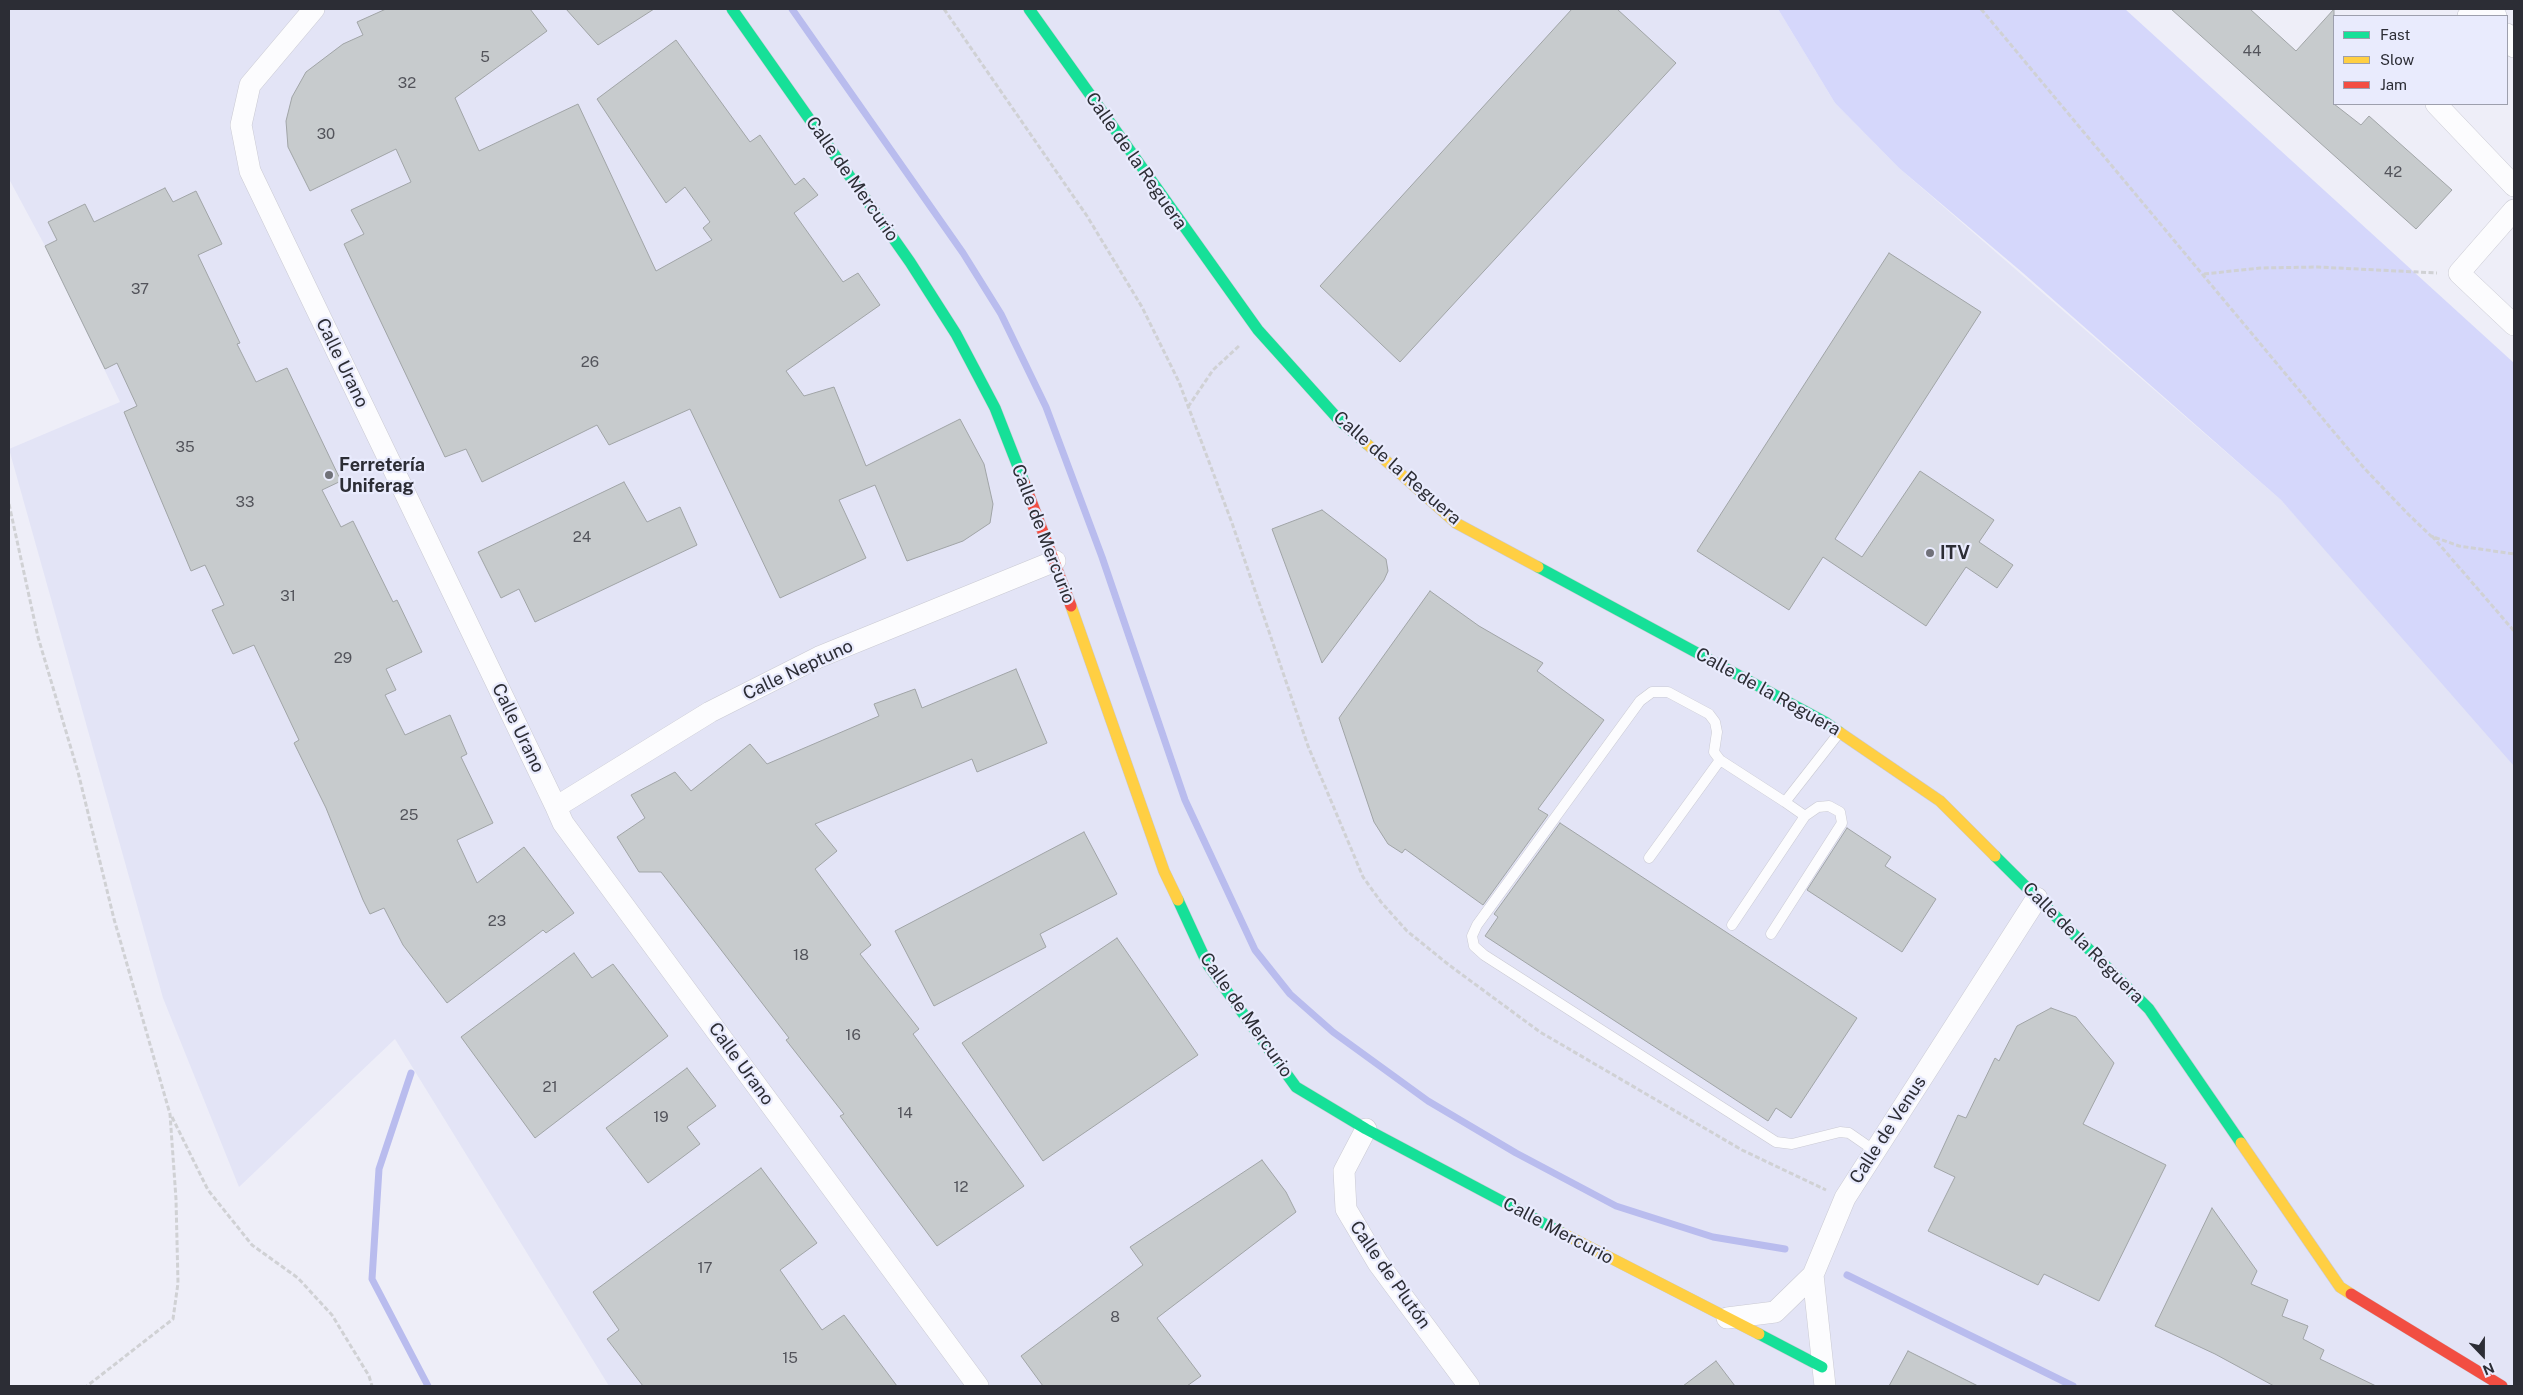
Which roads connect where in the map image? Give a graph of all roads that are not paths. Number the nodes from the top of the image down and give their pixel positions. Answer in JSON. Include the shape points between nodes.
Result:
{"nodes":[{"id":1,"x":314,"y":9,"type":"edge"},
{"id":2,"x":732,"y":9,"type":"edge"},
{"id":3,"x":1029,"y":9,"type":"edge"},
{"id":4,"x":2508,"y":36,"type":"edge"},
{"id":5,"x":2514,"y":47,"type":"edge"},
{"id":6,"x":2437,"y":105,"type":"edge"},
{"id":7,"x":2514,"y":186,"type":"edge"},
{"id":8,"x":2514,"y":210,"type":"edge"},
{"id":9,"x":2514,"y":325,"type":"edge"},
{"id":10,"x":1055,"y":561,"type":"junction"},
{"id":11,"x":1840,"y":732,"type":"junction"},
{"id":12,"x":1720,"y":760,"type":"junction"},
{"id":13,"x":1785,"y":802,"type":"junction"},
{"id":14,"x":556,"y":807,"type":"junction"},
{"id":15,"x":1805,"y":816,"type":"junction"},
{"id":16,"x":1649,"y":858,"type":"dead end"},
{"id":17,"x":2038,"y":898,"type":"junction"},
{"id":18,"x":1732,"y":925,"type":"dead end"},
{"id":19,"x":1771,"y":934,"type":"dead end"},
{"id":20,"x":1296,"y":1087,"type":"joint"},
{"id":21,"x":1366,"y":1129,"type":"junction"},
{"id":22,"x":1875,"y":1151,"type":"junction"},
{"id":23,"x":1813,"y":1275,"type":"junction"},
{"id":24,"x":1727,"y":1318,"type":"junction"},
{"id":25,"x":1824,"y":1377,"type":"edge"},
{"id":26,"x":978,"y":1386,"type":"edge"},
{"id":27,"x":1469,"y":1386,"type":"edge"},
{"id":28,"x":2502,"y":1386,"type":"edge"}],
"edges":[{"from":1,"to":14,"type":"street","name":"Calle Urano","via":[[250,85],[242,125],[250,171]]},
{"from":2,"to":10,"type":"street","name":"Calle de Mercurio","via":[[910,262],[956,334],[995,408]]},
{"from":3,"to":11,"type":"street","name":"Calle de la Reguera","via":[[1258,330],[1339,420],[1456,523]]},
{"from":4,"to":5,"type":"street"},
{"from":6,"to":7,"type":"street"},
{"from":8,"to":9,"type":"street","via":[[2459,273]]},
{"from":10,"to":14,"type":"street","name":"Calle Neptuno","via":[[819,657],[710,712]]},
{"from":10,"to":20,"type":"street","name":"Calle de Mercurio","via":[[1164,871],[1208,966]]},
{"from":11,"to":13,"type":"lane"},
{"from":11,"to":17,"type":"street","name":"Calle de la Reguera","via":[[1940,801]]},
{"from":12,"to":13,"type":"lane"},
{"from":12,"to":16,"type":"lane"},
{"from":12,"to":22,"type":"lane","via":[[1714,752],[1717,732],[1709,714],[1668,692],[1652,692],[1640,701],[1477,926],[1472,936],[1474,946],[1776,1142],[1792,1144],[1840,1132],[1849,1134]]},
{"from":13,"to":15,"type":"lane"},
{"from":14,"to":26,"type":"street","name":"Calle Urano","via":[[569,831]]},
{"from":15,"to":18,"type":"lane"},
{"from":15,"to":19,"type":"lane","via":[[1818,806],[1829,806],[1840,812],[1842,823]]},
{"from":17,"to":22,"type":"street","name":"Calle de Venus"},
{"from":17,"to":28,"type":"street","name":"Calle de la Reguera","via":[[2149,1009],[2340,1287]]},
{"from":20,"to":21,"type":"street","name":"Calle Mercurio"},
{"from":21,"to":24,"type":"street","name":"Calle Mercurio"},
{"from":21,"to":27,"type":"street","name":"Calle de Plutón","via":[[1344,1171],[1346,1209],[1378,1262]]},
{"from":22,"to":23,"type":"street","name":"Calle de Venus","via":[[1845,1198]]},
{"from":23,"to":24,"type":"street","via":[[1775,1312]]},
{"from":23,"to":25,"type":"street","name":"Calle de Venus"},
{"from":24,"to":25,"type":"street","name":"Calle Mercurio"}]}
